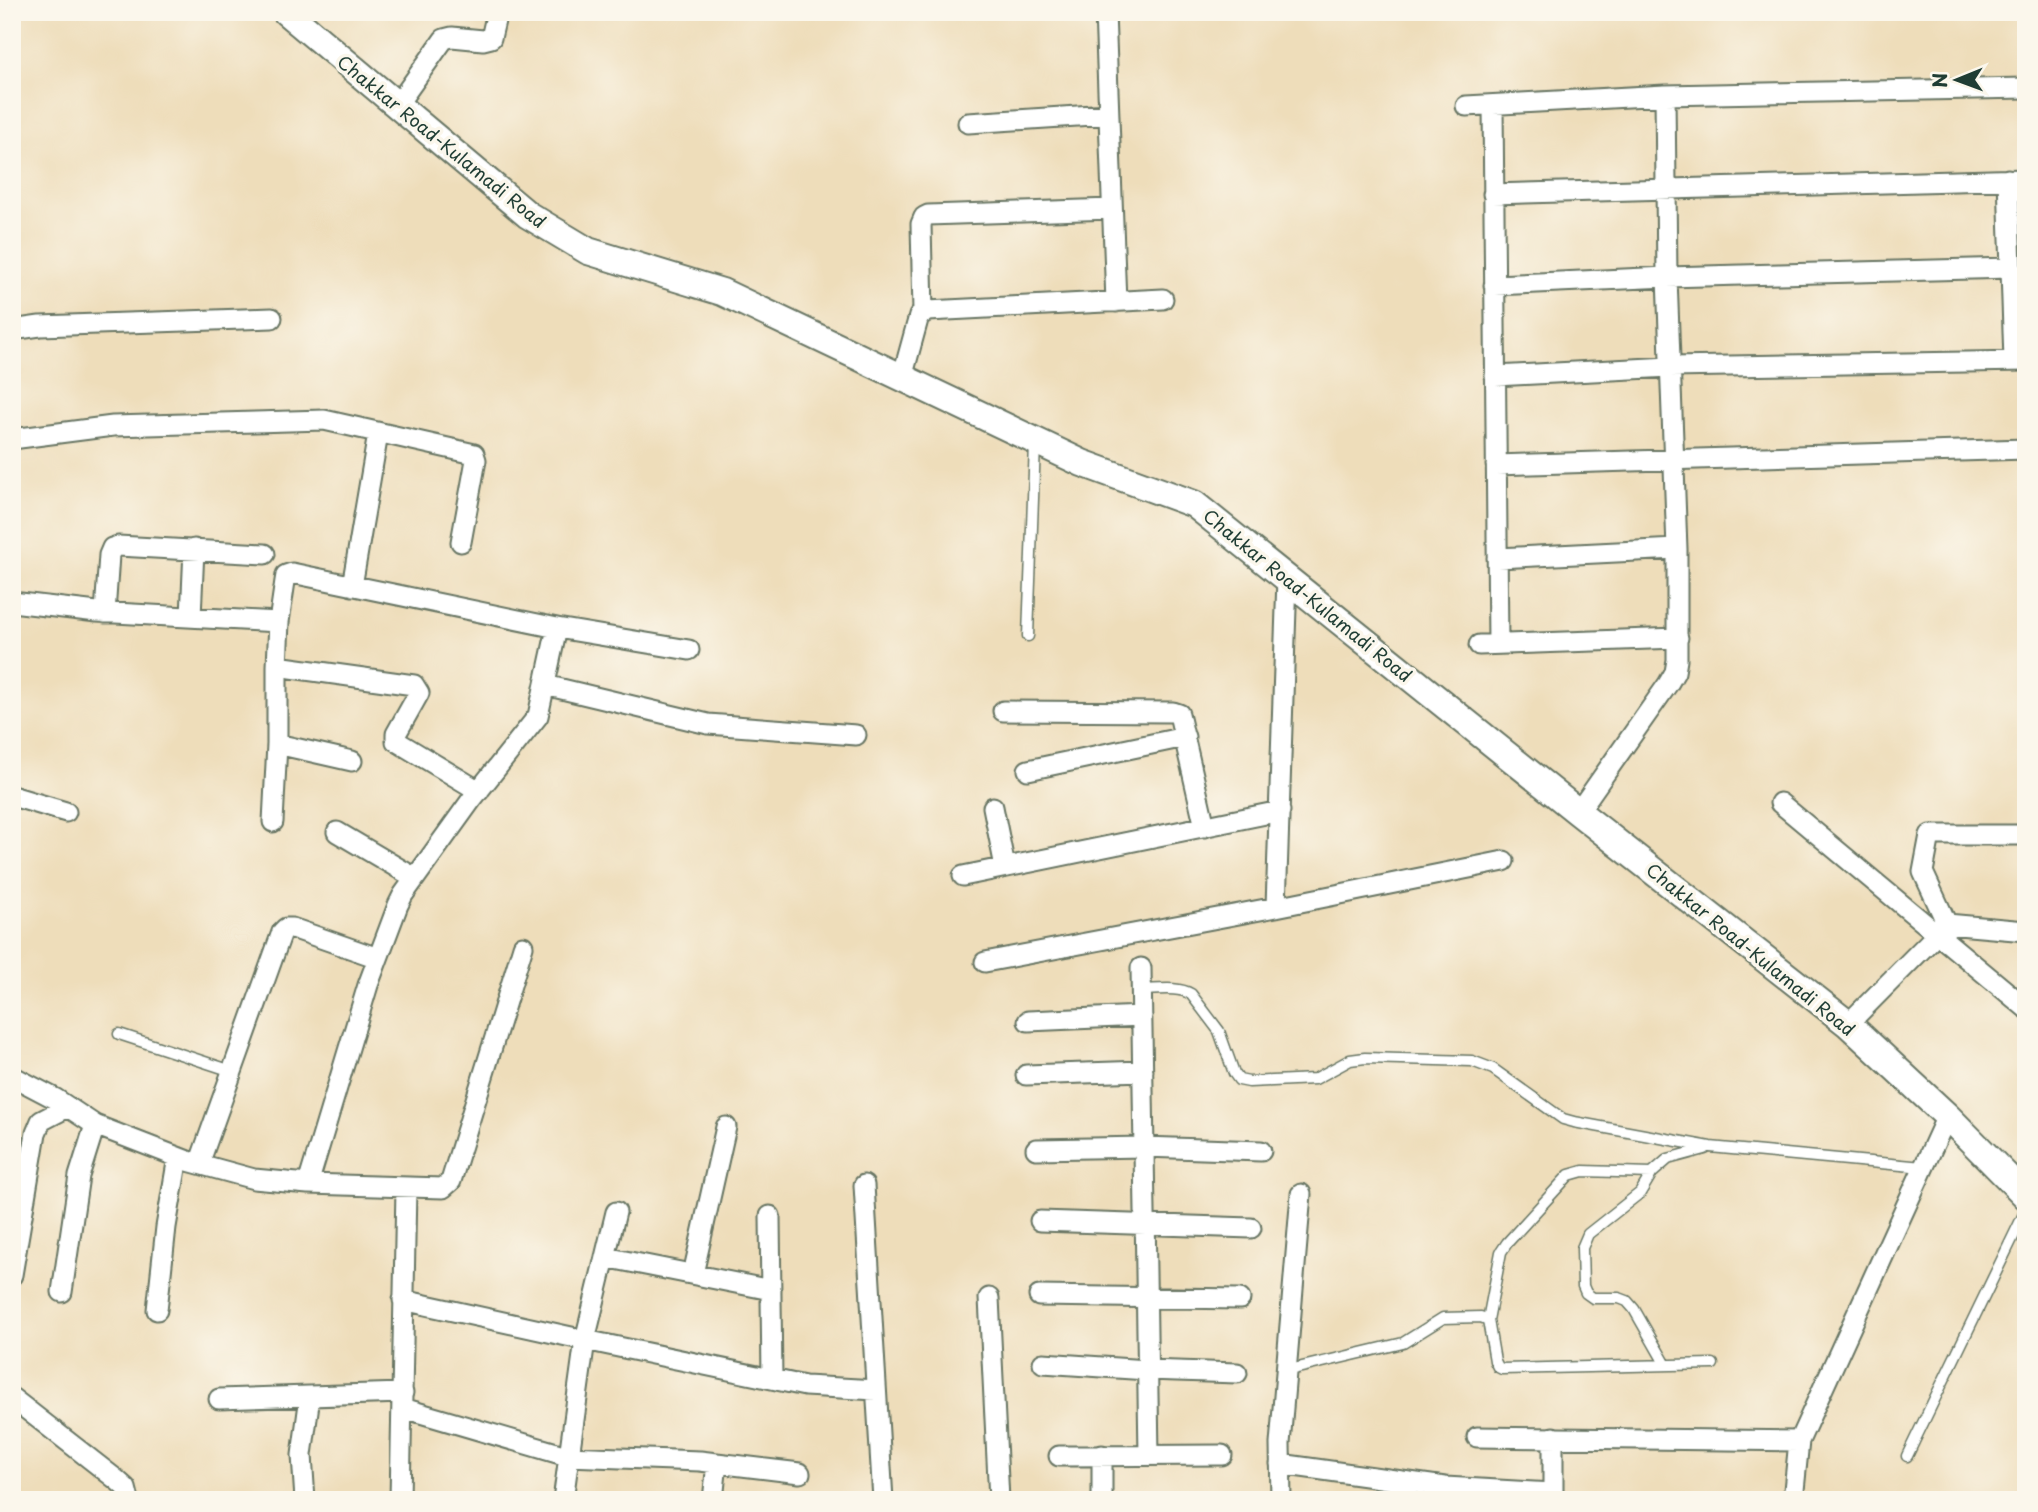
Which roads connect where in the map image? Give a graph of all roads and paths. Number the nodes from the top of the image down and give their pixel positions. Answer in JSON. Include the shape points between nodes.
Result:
{"nodes":[{"id":1,"x":286,"y":12,"type":"edge"},
{"id":2,"x":497,"y":12,"type":"edge"},
{"id":3,"x":1105,"y":12,"type":"edge"},
{"id":4,"x":2026,"y":88,"type":"edge"},
{"id":5,"x":1665,"y":95,"type":"junction"},
{"id":6,"x":397,"y":104,"type":"junction"},
{"id":7,"x":1493,"y":105,"type":"junction"},
{"id":8,"x":1466,"y":106,"type":"dead end"},
{"id":9,"x":1108,"y":114,"type":"junction"},
{"id":10,"x":968,"y":123,"type":"dead end"},
{"id":11,"x":2017,"y":179,"type":"edge"},
{"id":12,"x":1666,"y":190,"type":"junction"},
{"id":13,"x":1493,"y":194,"type":"junction"},
{"id":14,"x":1112,"y":209,"type":"junction"},
{"id":15,"x":2011,"y":268,"type":"junction"},
{"id":16,"x":1667,"y":277,"type":"junction"},
{"id":17,"x":1494,"y":285,"type":"junction"},
{"id":18,"x":1163,"y":299,"type":"dead end"},
{"id":19,"x":1116,"y":302,"type":"junction"},
{"id":20,"x":923,"y":312,"type":"junction"},
{"id":21,"x":272,"y":318,"type":"dead end"},
{"id":22,"x":12,"y":330,"type":"edge"},
{"id":23,"x":2020,"y":361,"type":"edge"},
{"id":24,"x":1670,"y":367,"type":"junction"},
{"id":25,"x":1495,"y":376,"type":"junction"},
{"id":26,"x":902,"y":378,"type":"junction"},
{"id":27,"x":378,"y":434,"type":"junction"},
{"id":28,"x":12,"y":439,"type":"edge"},
{"id":29,"x":1035,"y":441,"type":"junction"},
{"id":30,"x":2026,"y":449,"type":"edge"},
{"id":31,"x":1674,"y":461,"type":"junction"},
{"id":32,"x":1496,"y":465,"type":"junction"},
{"id":33,"x":461,"y":542,"type":"dead end"},
{"id":34,"x":194,"y":549,"type":"junction"},
{"id":35,"x":1676,"y":549,"type":"junction"},
{"id":36,"x":265,"y":554,"type":"dead end"},
{"id":37,"x":1497,"y":558,"type":"junction"},
{"id":38,"x":1287,"y":578,"type":"junction"},
{"id":39,"x":352,"y":586,"type":"junction"},
{"id":40,"x":12,"y":602,"type":"edge"},
{"id":41,"x":105,"y":613,"type":"junction"},
{"id":42,"x":191,"y":617,"type":"junction"},
{"id":43,"x":270,"y":621,"type":"junction"},
{"id":44,"x":557,"y":628,"type":"junction"},
{"id":45,"x":1028,"y":636,"type":"dead end"},
{"id":46,"x":1678,"y":638,"type":"junction"},
{"id":47,"x":689,"y":650,"type":"dead end"},
{"id":48,"x":277,"y":666,"type":"junction"},
{"id":49,"x":545,"y":685,"type":"junction"},
{"id":50,"x":1003,"y":710,"type":"dead end"},
{"id":51,"x":856,"y":735,"type":"dead end"},
{"id":52,"x":1185,"y":737,"type":"junction"},
{"id":53,"x":277,"y":744,"type":"junction"},
{"id":54,"x":352,"y":761,"type":"dead end"},
{"id":55,"x":1028,"y":770,"type":"dead end"},
{"id":56,"x":479,"y":791,"type":"junction"},
{"id":57,"x":12,"y":796,"type":"edge"},
{"id":58,"x":1780,"y":803,"type":"dead end"},
{"id":59,"x":993,"y":807,"type":"dead end"},
{"id":60,"x":1280,"y":811,"type":"junction"},
{"id":61,"x":66,"y":812,"type":"dead end"},
{"id":62,"x":1578,"y":812,"type":"junction"},
{"id":63,"x":272,"y":822,"type":"dead end"},
{"id":64,"x":1205,"y":827,"type":"junction"},
{"id":65,"x":337,"y":832,"type":"dead end"},
{"id":66,"x":2026,"y":835,"type":"edge"},
{"id":67,"x":1504,"y":861,"type":"dead end"},
{"id":68,"x":1005,"y":867,"type":"junction"},
{"id":69,"x":963,"y":876,"type":"dead end"},
{"id":70,"x":415,"y":878,"type":"junction"},
{"id":71,"x":1276,"y":908,"type":"junction"},
{"id":72,"x":1943,"y":929,"type":"junction"},
{"id":73,"x":2026,"y":931,"type":"edge"},
{"id":74,"x":523,"y":946,"type":"dead end"},
{"id":75,"x":378,"y":958,"type":"junction"},
{"id":76,"x":985,"y":962,"type":"dead end"},
{"id":77,"x":1141,"y":968,"type":"dead end"},
{"id":78,"x":1141,"y":990,"type":"junction"},
{"id":79,"x":2026,"y":1008,"type":"edge"},
{"id":80,"x":1142,"y":1016,"type":"junction"},
{"id":81,"x":1028,"y":1021,"type":"dead end"},
{"id":82,"x":1848,"y":1024,"type":"junction"},
{"id":83,"x":119,"y":1034,"type":"dead end"},
{"id":84,"x":232,"y":1071,"type":"junction"},
{"id":85,"x":1143,"y":1071,"type":"junction"},
{"id":86,"x":1026,"y":1075,"type":"dead end"},
{"id":87,"x":12,"y":1076,"type":"edge"},
{"id":88,"x":62,"y":1103,"type":"junction"},
{"id":89,"x":1947,"y":1116,"type":"junction"},
{"id":90,"x":95,"y":1125,"type":"junction"},
{"id":91,"x":726,"y":1127,"type":"dead end"},
{"id":92,"x":1144,"y":1147,"type":"junction"},
{"id":93,"x":1710,"y":1147,"type":"junction"},
{"id":94,"x":1036,"y":1149,"type":"dead end"},
{"id":95,"x":1261,"y":1151,"type":"dead end"},
{"id":96,"x":178,"y":1157,"type":"junction"},
{"id":97,"x":199,"y":1164,"type":"junction"},
{"id":98,"x":1923,"y":1167,"type":"junction"},
{"id":99,"x":1652,"y":1173,"type":"junction"},
{"id":100,"x":308,"y":1184,"type":"junction"},
{"id":101,"x":864,"y":1185,"type":"dead end"},
{"id":102,"x":406,"y":1188,"type":"junction"},
{"id":103,"x":1301,"y":1194,"type":"dead end"},
{"id":104,"x":2026,"y":1196,"type":"edge"},
{"id":105,"x":2026,"y":1210,"type":"edge"},
{"id":106,"x":616,"y":1212,"type":"dead end"},
{"id":107,"x":770,"y":1216,"type":"dead end"},
{"id":108,"x":1040,"y":1222,"type":"dead end"},
{"id":109,"x":1145,"y":1224,"type":"junction"},
{"id":110,"x":1251,"y":1228,"type":"dead end"},
{"id":111,"x":605,"y":1257,"type":"junction"},
{"id":112,"x":693,"y":1274,"type":"junction"},
{"id":113,"x":12,"y":1275,"type":"edge"},
{"id":114,"x":771,"y":1290,"type":"junction"},
{"id":115,"x":62,"y":1292,"type":"dead end"},
{"id":116,"x":1039,"y":1296,"type":"dead end"},
{"id":117,"x":989,"y":1298,"type":"dead end"},
{"id":118,"x":1146,"y":1298,"type":"junction"},
{"id":119,"x":1240,"y":1299,"type":"dead end"},
{"id":120,"x":403,"y":1300,"type":"junction"},
{"id":121,"x":157,"y":1311,"type":"dead end"},
{"id":122,"x":1488,"y":1320,"type":"junction"},
{"id":123,"x":585,"y":1340,"type":"junction"},
{"id":124,"x":1043,"y":1363,"type":"dead end"},
{"id":125,"x":1713,"y":1364,"type":"dead end"},
{"id":126,"x":1666,"y":1365,"type":"junction"},
{"id":127,"x":1147,"y":1370,"type":"junction"},
{"id":128,"x":1285,"y":1371,"type":"junction"},
{"id":129,"x":1237,"y":1373,"type":"dead end"},
{"id":130,"x":772,"y":1379,"type":"junction"},
{"id":131,"x":876,"y":1390,"type":"junction"},
{"id":132,"x":310,"y":1396,"type":"junction"},
{"id":133,"x":12,"y":1398,"type":"edge"},
{"id":134,"x":219,"y":1399,"type":"dead end"},
{"id":135,"x":403,"y":1401,"type":"junction"},
{"id":136,"x":1477,"y":1437,"type":"dead end"},
{"id":137,"x":1553,"y":1437,"type":"junction"},
{"id":138,"x":1799,"y":1441,"type":"junction"},
{"id":139,"x":1102,"y":1455,"type":"junction"},
{"id":140,"x":1149,"y":1455,"type":"junction"},
{"id":141,"x":1222,"y":1455,"type":"dead end"},
{"id":142,"x":567,"y":1456,"type":"junction"},
{"id":143,"x":1059,"y":1456,"type":"dead end"},
{"id":144,"x":1907,"y":1456,"type":"dead end"},
{"id":145,"x":717,"y":1463,"type":"junction"},
{"id":146,"x":1280,"y":1464,"type":"junction"},
{"id":147,"x":800,"y":1473,"type":"dead end"},
{"id":148,"x":1553,"y":1496,"type":"edge"},
{"id":149,"x":129,"y":1500,"type":"edge"},
{"id":150,"x":304,"y":1500,"type":"edge"},
{"id":151,"x":400,"y":1500,"type":"edge"},
{"id":152,"x":563,"y":1500,"type":"edge"},
{"id":153,"x":713,"y":1500,"type":"edge"},
{"id":154,"x":883,"y":1500,"type":"edge"},
{"id":155,"x":999,"y":1500,"type":"edge"},
{"id":156,"x":1102,"y":1500,"type":"edge"},
{"id":157,"x":1281,"y":1500,"type":"edge"},
{"id":158,"x":1793,"y":1500,"type":"edge"}],
"edges":[{"from":1,"to":6,"type":"street","name":"Chakkar Road-Kulamadi Road"},
{"from":2,"to":6,"type":"street","via":[[491,38],[452,37],[439,42]]},
{"from":3,"to":9,"type":"street"},
{"from":4,"to":5,"type":"street"},
{"from":5,"to":7,"type":"street"},
{"from":5,"to":12,"type":"street"},
{"from":6,"to":26,"type":"street","name":"Chakkar Road-Kulamadi Road","via":[[528,215],[588,251],[722,292]]},
{"from":7,"to":8,"type":"street"},
{"from":7,"to":13,"type":"street"},
{"from":9,"to":10,"type":"street"},
{"from":9,"to":14,"type":"street"},
{"from":11,"to":12,"type":"street"},
{"from":11,"to":15,"type":"street"},
{"from":12,"to":13,"type":"street"},
{"from":12,"to":16,"type":"street"},
{"from":13,"to":17,"type":"street"},
{"from":14,"to":19,"type":"street"},
{"from":14,"to":20,"type":"street","via":[[923,217]]},
{"from":15,"to":16,"type":"street"},
{"from":15,"to":23,"type":"street"},
{"from":16,"to":17,"type":"street"},
{"from":16,"to":24,"type":"street"},
{"from":17,"to":25,"type":"street"},
{"from":18,"to":19,"type":"street"},
{"from":19,"to":20,"type":"street"},
{"from":20,"to":26,"type":"street"},
{"from":21,"to":22,"type":"street"},
{"from":23,"to":24,"type":"street"},
{"from":24,"to":25,"type":"street"},
{"from":24,"to":31,"type":"street"},
{"from":25,"to":32,"type":"street"},
{"from":26,"to":29,"type":"street","name":"Chakkar Road-Kulamadi Road"},
{"from":27,"to":28,"type":"street","via":[[331,421],[99,427]]},
{"from":27,"to":33,"type":"street","via":[[474,454]]},
{"from":27,"to":39,"type":"street"},
{"from":29,"to":38,"type":"street","name":"Chakkar Road-Kulamadi Road","via":[[1194,504]]},
{"from":29,"to":45,"type":"lane"},
{"from":30,"to":31,"type":"street"},
{"from":31,"to":32,"type":"street"},
{"from":31,"to":35,"type":"street"},
{"from":32,"to":37,"type":"street"},
{"from":34,"to":36,"type":"street"},
{"from":34,"to":41,"type":"street","via":[[112,548]]},
{"from":34,"to":42,"type":"street"},
{"from":35,"to":37,"type":"street"},
{"from":35,"to":46,"type":"street"},
{"from":37,"to":46,"type":"street","via":[[1489,645]]},
{"from":38,"to":60,"type":"street"},
{"from":38,"to":62,"type":"street","name":"Chakkar Road-Kulamadi Road"},
{"from":39,"to":43,"type":"street","via":[[298,573],[286,575]]},
{"from":39,"to":44,"type":"street"},
{"from":40,"to":41,"type":"street"},
{"from":41,"to":42,"type":"street"},
{"from":42,"to":43,"type":"street"},
{"from":43,"to":48,"type":"street"},
{"from":44,"to":47,"type":"street"},
{"from":44,"to":49,"type":"street"},
{"from":46,"to":62,"type":"street","via":[[1675,672]]},
{"from":48,"to":53,"type":"street"},
{"from":48,"to":56,"type":"street","via":[[414,685],[419,693],[396,741]]},
{"from":49,"to":51,"type":"street","via":[[708,724]]},
{"from":49,"to":56,"type":"street","via":[[538,716]]},
{"from":50,"to":52,"type":"street","via":[[1173,712],[1179,714]]},
{"from":52,"to":55,"type":"street"},
{"from":52,"to":64,"type":"street"},
{"from":53,"to":54,"type":"street"},
{"from":53,"to":63,"type":"street"},
{"from":56,"to":70,"type":"street"},
{"from":57,"to":61,"type":"street"},
{"from":58,"to":72,"type":"street"},
{"from":59,"to":68,"type":"street"},
{"from":60,"to":64,"type":"street"},
{"from":60,"to":71,"type":"street"},
{"from":62,"to":82,"type":"street","name":"Chakkar Road-Kulamadi Road"},
{"from":64,"to":68,"type":"street"},
{"from":65,"to":70,"type":"street"},
{"from":66,"to":72,"type":"street","via":[[1930,835],[1923,872]]},
{"from":67,"to":71,"type":"street"},
{"from":68,"to":69,"type":"street"},
{"from":70,"to":75,"type":"street","via":[[402,895]]},
{"from":71,"to":76,"type":"street"},
{"from":72,"to":73,"type":"street"},
{"from":72,"to":79,"type":"street"},
{"from":72,"to":82,"type":"street"},
{"from":74,"to":102,"type":"street","via":[[451,1181],[443,1188]]},
{"from":75,"to":84,"type":"street","via":[[286,928]]},
{"from":75,"to":100,"type":"street"},
{"from":77,"to":78,"type":"street"},
{"from":78,"to":80,"type":"street"},
{"from":78,"to":93,"type":"lane","via":[[1177,989],[1191,994],[1219,1031],[1239,1080],[1315,1079],[1350,1060],[1365,1058],[1472,1060],[1493,1069],[1563,1119]]},
{"from":80,"to":81,"type":"street"},
{"from":80,"to":85,"type":"street"},
{"from":82,"to":89,"type":"street","name":"Chakkar Road-Kulamadi Road"},
{"from":83,"to":84,"type":"lane"},
{"from":84,"to":97,"type":"street"},
{"from":85,"to":86,"type":"street"},
{"from":85,"to":92,"type":"street"},
{"from":87,"to":88,"type":"street"},
{"from":88,"to":90,"type":"street"},
{"from":88,"to":113,"type":"street","via":[[41,1121],[36,1133]]},
{"from":89,"to":98,"type":"street"},
{"from":89,"to":104,"type":"street","name":"Chakkar Road-Kulamadi Road"},
{"from":90,"to":96,"type":"street"},
{"from":90,"to":115,"type":"street","via":[[79,1176]]},
{"from":91,"to":112,"type":"street"},
{"from":92,"to":94,"type":"street"},
{"from":92,"to":95,"type":"street"},
{"from":92,"to":109,"type":"street"},
{"from":93,"to":98,"type":"lane"},
{"from":93,"to":99,"type":"lane","via":[[1672,1157]]},
{"from":96,"to":97,"type":"street"},
{"from":96,"to":121,"type":"street"},
{"from":97,"to":100,"type":"street","via":[[254,1179]]},
{"from":98,"to":138,"type":"street"},
{"from":99,"to":122,"type":"lane","via":[[1576,1171],[1569,1175],[1501,1252]]},
{"from":99,"to":126,"type":"lane","via":[[1644,1189],[1584,1240],[1583,1286],[1593,1298],[1627,1301]]},
{"from":100,"to":102,"type":"street"},
{"from":101,"to":131,"type":"street"},
{"from":102,"to":120,"type":"street"},
{"from":103,"to":128,"type":"street"},
{"from":105,"to":144,"type":"lane"},
{"from":106,"to":111,"type":"street"},
{"from":107,"to":114,"type":"street"},
{"from":108,"to":109,"type":"street"},
{"from":109,"to":110,"type":"street"},
{"from":109,"to":118,"type":"street"},
{"from":111,"to":112,"type":"street"},
{"from":111,"to":123,"type":"street"},
{"from":112,"to":114,"type":"street"},
{"from":114,"to":130,"type":"street"},
{"from":116,"to":118,"type":"street"},
{"from":117,"to":155,"type":"street"},
{"from":118,"to":119,"type":"street"},
{"from":118,"to":127,"type":"street"},
{"from":120,"to":123,"type":"street"},
{"from":120,"to":135,"type":"street"},
{"from":122,"to":126,"type":"lane","via":[[1495,1361],[1502,1369]]},
{"from":122,"to":128,"type":"lane","via":[[1443,1318],[1403,1343]]},
{"from":123,"to":130,"type":"street"},
{"from":123,"to":142,"type":"street"},
{"from":124,"to":127,"type":"street"},
{"from":125,"to":126,"type":"lane"},
{"from":127,"to":129,"type":"street"},
{"from":127,"to":140,"type":"street"},
{"from":128,"to":146,"type":"street"},
{"from":130,"to":131,"type":"street","via":[[819,1388]]},
{"from":131,"to":154,"type":"street"},
{"from":132,"to":134,"type":"street"},
{"from":132,"to":135,"type":"street"},
{"from":132,"to":150,"type":"street","via":[[302,1455]]},
{"from":133,"to":149,"type":"street","via":[[117,1480],[126,1488]]},
{"from":135,"to":142,"type":"street"},
{"from":135,"to":151,"type":"street"},
{"from":136,"to":137,"type":"street"},
{"from":137,"to":138,"type":"street"},
{"from":137,"to":148,"type":"street"},
{"from":138,"to":158,"type":"street"},
{"from":139,"to":140,"type":"street"},
{"from":139,"to":143,"type":"street"},
{"from":139,"to":156,"type":"street"},
{"from":140,"to":141,"type":"street"},
{"from":142,"to":145,"type":"street"},
{"from":142,"to":152,"type":"street"},
{"from":145,"to":147,"type":"street"},
{"from":145,"to":153,"type":"street"},
{"from":146,"to":148,"type":"street","via":[[1445,1488]]},
{"from":146,"to":157,"type":"street"}]}
